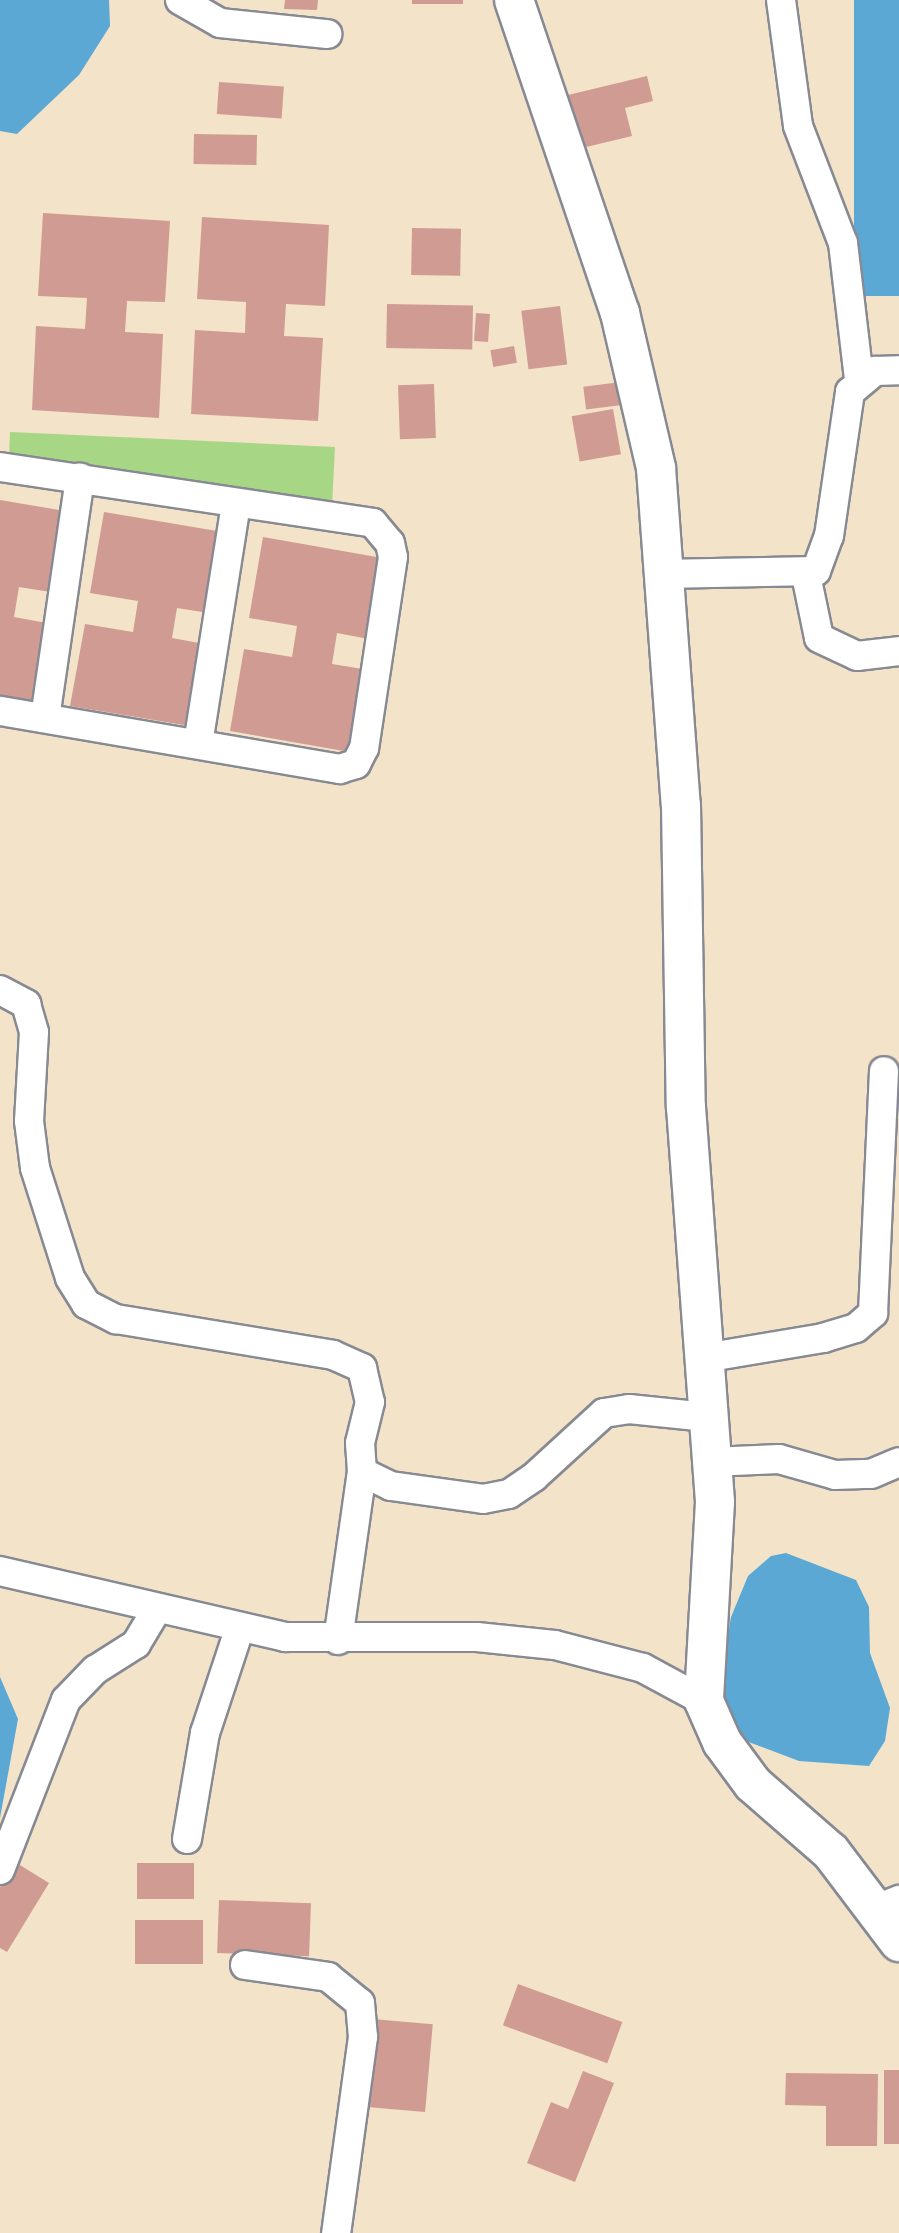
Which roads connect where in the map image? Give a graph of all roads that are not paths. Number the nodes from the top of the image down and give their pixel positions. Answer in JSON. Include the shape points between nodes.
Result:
{"nodes":[{"id":1,"x":180,"y":0,"type":"edge"},
{"id":2,"x":514,"y":0,"type":"edge"},
{"id":3,"x":781,"y":0,"type":"edge"},
{"id":4,"x":327,"y":34,"type":"dead end"},
{"id":5,"x":899,"y":370,"type":"edge"},
{"id":6,"x":859,"y":379,"type":"junction"},
{"id":7,"x":0,"y":467,"type":"edge"},
{"id":8,"x":80,"y":478,"type":"junction"},
{"id":9,"x":236,"y":504,"type":"junction"},
{"id":10,"x":661,"y":574,"type":"junction"},
{"id":11,"x":806,"y":575,"type":"junction"},
{"id":12,"x":899,"y":651,"type":"edge"},
{"id":13,"x":0,"y":712,"type":"edge"},
{"id":14,"x":45,"y":718,"type":"junction"},
{"id":15,"x":198,"y":744,"type":"junction"},
{"id":16,"x":0,"y":990,"type":"edge"},
{"id":17,"x":884,"y":1071,"type":"dead end"},
{"id":18,"x":704,"y":1358,"type":"junction"},
{"id":19,"x":707,"y":1417,"type":"junction"},
{"id":20,"x":711,"y":1462,"type":"junction"},
{"id":21,"x":899,"y":1462,"type":"edge"},
{"id":22,"x":362,"y":1472,"type":"junction"},
{"id":23,"x":0,"y":1571,"type":"edge"},
{"id":24,"x":156,"y":1611,"type":"junction"},
{"id":25,"x":239,"y":1630,"type":"junction"},
{"id":26,"x":338,"y":1640,"type":"junction"},
{"id":27,"x":704,"y":1701,"type":"junction"},
{"id":28,"x":187,"y":1839,"type":"dead end"},
{"id":29,"x":0,"y":1870,"type":"edge"},
{"id":30,"x":889,"y":1904,"type":"edge"},
{"id":31,"x":899,"y":1942,"type":"edge"},
{"id":32,"x":245,"y":1965,"type":"dead end"},
{"id":33,"x":336,"y":2233,"type":"edge"}],
"edges":[{"from":1,"to":4,"type":"street","via":[[220,23]]},
{"from":2,"to":10,"type":"street","via":[[640,386],[656,468]]},
{"from":3,"to":6,"type":"street","via":[[798,126],[842,243]]},
{"from":5,"to":6,"type":"street"},
{"from":6,"to":11,"type":"street","via":[[845,409],[824,560]]},
{"from":7,"to":8,"type":"street"},
{"from":8,"to":9,"type":"street"},
{"from":8,"to":14,"type":"street"},
{"from":9,"to":15,"type":"street"},
{"from":9,"to":15,"type":"street","via":[[373,523],[390,543],[364,748],[356,764],[340,769]]},
{"from":10,"to":11,"type":"street"},
{"from":10,"to":18,"type":"street","via":[[681,805],[686,1107]]},
{"from":11,"to":12,"type":"street","via":[[819,638],[857,656]]},
{"from":13,"to":14,"type":"street"},
{"from":14,"to":15,"type":"street"},
{"from":16,"to":22,"type":"street","via":[[26,1004],[34,1032],[29,1121],[35,1168],[70,1278],[86,1304],[116,1319],[333,1355],[362,1368],[370,1402],[360,1443]]},
{"from":17,"to":18,"type":"street","via":[[873,1313],[856,1328],[823,1338]]},
{"from":18,"to":19,"type":"street"},
{"from":19,"to":20,"type":"street"},
{"from":19,"to":22,"type":"street","via":[[629,1409],[604,1413],[534,1477],[509,1494],[483,1499],[391,1486]]},
{"from":20,"to":21,"type":"street","via":[[779,1459],[835,1475],[871,1474]]},
{"from":20,"to":27,"type":"street","via":[[714,1544]]},
{"from":22,"to":26,"type":"street"},
{"from":23,"to":24,"type":"street"},
{"from":24,"to":25,"type":"street"},
{"from":24,"to":29,"type":"street","via":[[136,1644],[95,1670],[66,1700]]},
{"from":25,"to":26,"type":"street"},
{"from":25,"to":28,"type":"street","via":[[205,1732]]},
{"from":26,"to":27,"type":"street","via":[[477,1637],[555,1645],[643,1668]]},
{"from":27,"to":30,"type":"street","via":[[722,1742],[754,1784]]},
{"from":30,"to":31,"type":"street"},
{"from":32,"to":33,"type":"street","via":[[328,1977],[360,2003],[363,2037]]}]}
